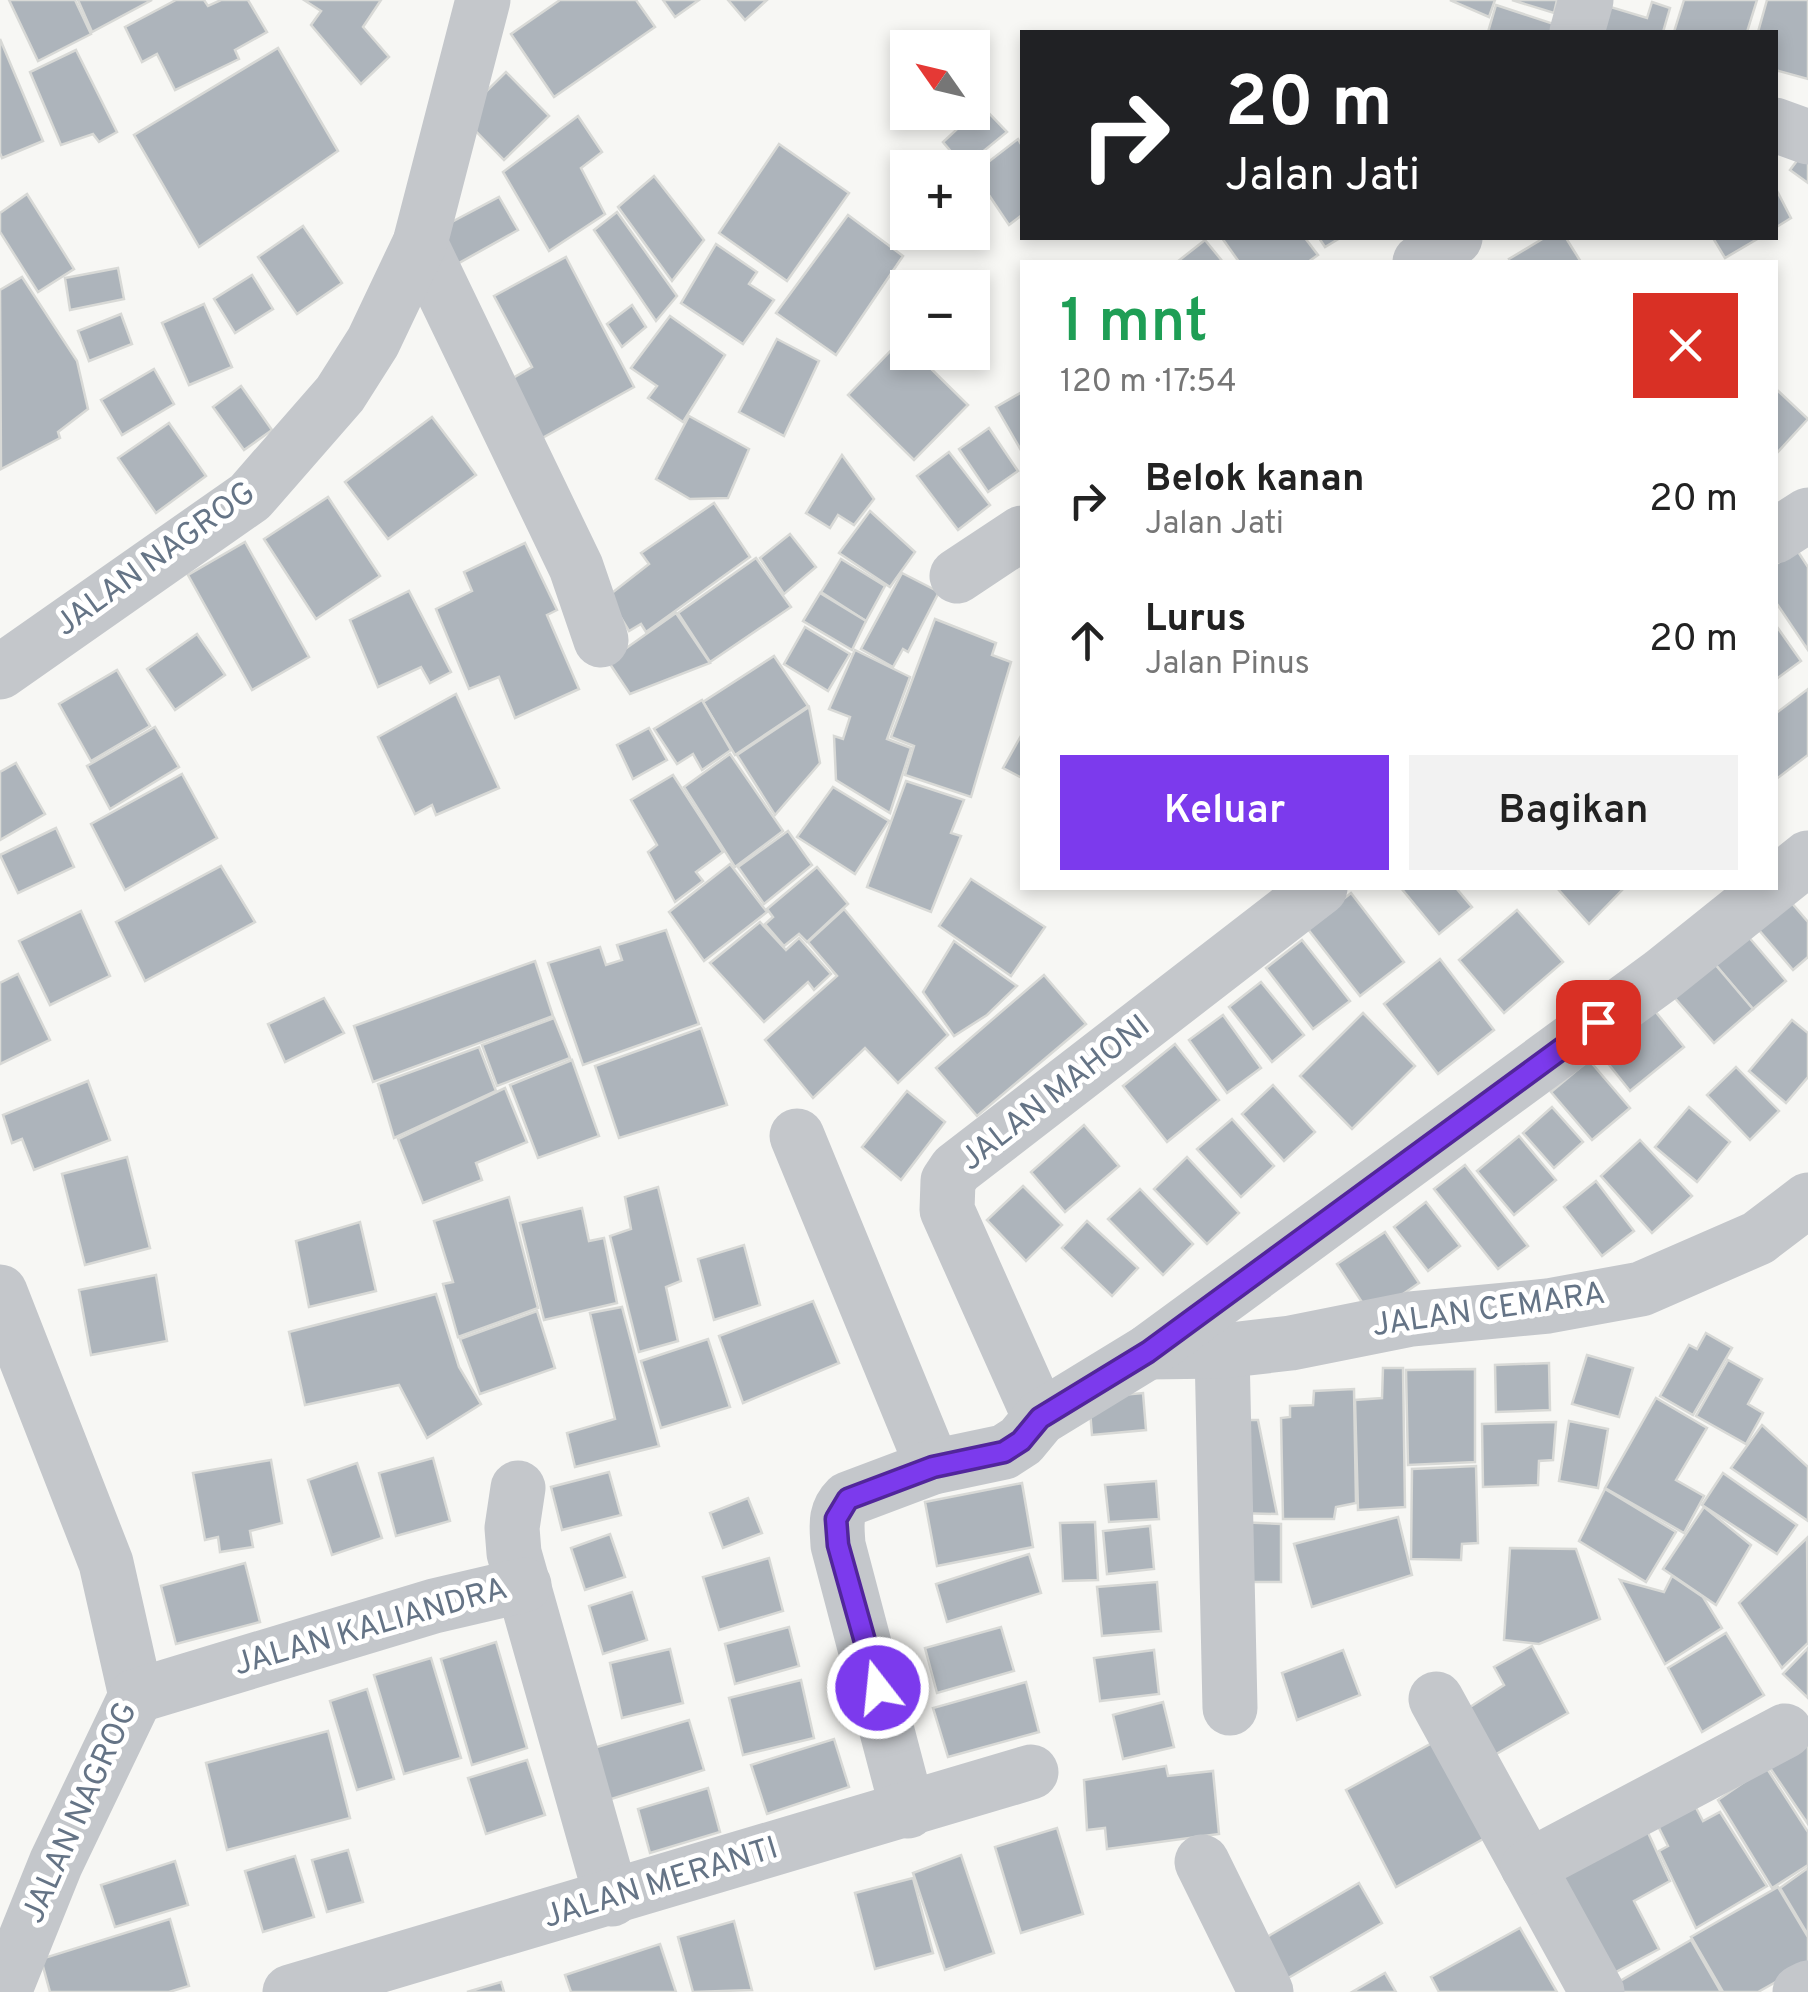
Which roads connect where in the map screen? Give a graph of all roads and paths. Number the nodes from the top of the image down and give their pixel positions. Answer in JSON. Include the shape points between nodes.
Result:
{"nodes":[{"id":1,"x":483,"y":0,"type":"edge"},
{"id":2,"x":1586,"y":0,"type":"edge"},
{"id":3,"x":1578,"y":30,"type":"edge"},
{"id":4,"x":1778,"y":126,"type":"edge"},
{"id":5,"x":1808,"y":137,"type":"edge"},
{"id":6,"x":1453,"y":240,"type":"edge"},
{"id":7,"x":420,"y":243,"type":"junction"},
{"id":8,"x":1423,"y":260,"type":"edge"},
{"id":9,"x":1808,"y":514,"type":"edge"},
{"id":10,"x":1020,"y":534,"type":"edge"},
{"id":11,"x":1778,"y":534,"type":"edge"},
{"id":12,"x":957,"y":576,"type":"dead end"},
{"id":13,"x":601,"y":640,"type":"dead end"},
{"id":14,"x":0,"y":672,"type":"edge"},
{"id":15,"x":1808,"y":858,"type":"edge"},
{"id":16,"x":1778,"y":882,"type":"edge"},
{"id":17,"x":1317,"y":890,"type":"edge"},
{"id":18,"x":1768,"y":890,"type":"edge"},
{"id":19,"x":797,"y":1136,"type":"dead end"},
{"id":20,"x":1808,"y":1200,"type":"edge"},
{"id":21,"x":0,"y":1292,"type":"edge"},
{"id":22,"x":1222,"y":1351,"type":"junction"},
{"id":23,"x":1148,"y":1352,"type":"junction"},
{"id":24,"x":1040,"y":1418,"type":"junction"},
{"id":25,"x":933,"y":1467,"type":"junction"},
{"id":26,"x":518,"y":1488,"type":"dead end"},
{"id":27,"x":524,"y":1585,"type":"junction"},
{"id":28,"x":136,"y":1696,"type":"junction"},
{"id":29,"x":1436,"y":1699,"type":"dead end"},
{"id":30,"x":1230,"y":1708,"type":"dead end"},
{"id":31,"x":1785,"y":1731,"type":"dead end"},
{"id":32,"x":1031,"y":1772,"type":"dead end"},
{"id":33,"x":908,"y":1811,"type":"junction"},
{"id":34,"x":1202,"y":1862,"type":"dead end"},
{"id":35,"x":1528,"y":1867,"type":"junction"},
{"id":36,"x":612,"y":1899,"type":"junction"},
{"id":37,"x":1808,"y":1988,"type":"edge"},
{"id":38,"x":4,"y":1992,"type":"edge"},
{"id":39,"x":290,"y":1992,"type":"edge"},
{"id":40,"x":1266,"y":1992,"type":"edge"},
{"id":41,"x":1597,"y":1992,"type":"edge"},
{"id":42,"x":1800,"y":1992,"type":"edge"}],
"edges":[{"from":1,"to":7,"type":"street","name":"JALAN NAGROG"},
{"from":2,"to":3,"type":"street"},
{"from":4,"to":5,"type":"street"},
{"from":6,"to":8,"type":"street"},
{"from":7,"to":13,"type":"street","via":[[576,567]]},
{"from":7,"to":14,"type":"street","name":"JALAN NAGROG","via":[[340,394],[250,497]]},
{"from":9,"to":11,"type":"street"},
{"from":10,"to":12,"type":"street"},
{"from":15,"to":16,"type":"street"},
{"from":17,"to":24,"type":"street","name":"JALAN MAHONI","via":[[948,1182],[952,1224]]},
{"from":18,"to":23,"type":"street"},
{"from":19,"to":25,"type":"street"},
{"from":20,"to":22,"type":"street","name":"JALAN CEMARA","via":[[1758,1238],[1641,1289]]},
{"from":21,"to":28,"type":"street","name":"JALAN NAGROG","via":[[106,1563]]},
{"from":22,"to":23,"type":"street","name":"JALAN CEMARA"},
{"from":22,"to":30,"type":"street"},
{"from":23,"to":24,"type":"street"},
{"from":24,"to":25,"type":"street","via":[[1004,1452]]},
{"from":25,"to":33,"type":"street","via":[[848,1499],[836,1519]]},
{"from":26,"to":27,"type":"street","via":[[512,1528]]},
{"from":27,"to":28,"type":"street","name":"JALAN KALIANDRA"},
{"from":27,"to":36,"type":"street","name":"JALAN KALIANDRA"},
{"from":28,"to":38,"type":"street","name":"JALAN NAGROG"},
{"from":29,"to":35,"type":"street"},
{"from":31,"to":35,"type":"street"},
{"from":32,"to":33,"type":"street","name":"JALAN MERANTI"},
{"from":33,"to":36,"type":"street","name":"JALAN MERANTI"},
{"from":34,"to":40,"type":"street"},
{"from":35,"to":41,"type":"street"},
{"from":36,"to":39,"type":"street","name":"JALAN MERANTI"},
{"from":37,"to":42,"type":"street"}]}
